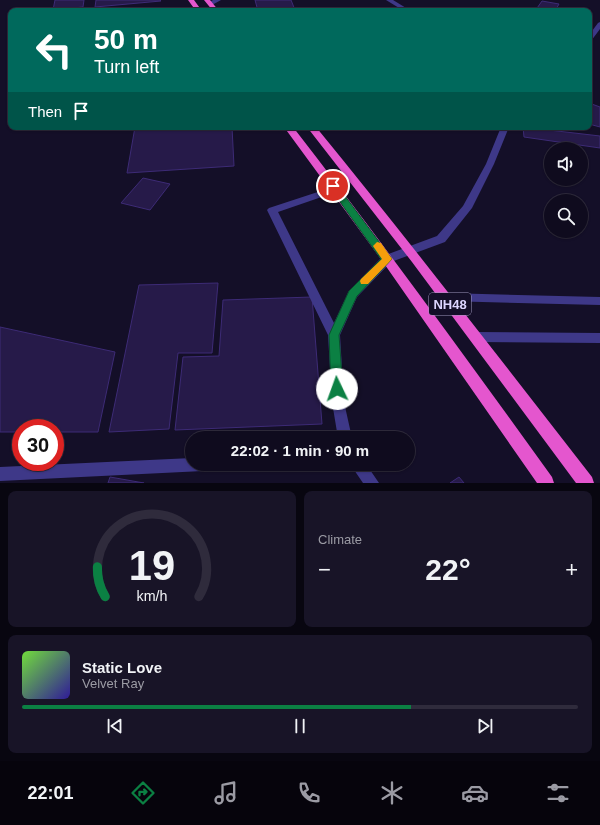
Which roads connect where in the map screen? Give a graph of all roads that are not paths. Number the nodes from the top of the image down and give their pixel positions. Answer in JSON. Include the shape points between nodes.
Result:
{"nodes":[{"id":1,"x":218,"y":0,"type":"edge"},
{"id":2,"x":389,"y":0,"type":"edge"},
{"id":3,"x":208,"y":2,"type":"edge"},
{"id":4,"x":403,"y":8,"type":"edge"},
{"id":5,"x":600,"y":24,"type":"edge"},
{"id":6,"x":592,"y":36,"type":"edge"},
{"id":7,"x":290,"y":130,"type":"edge"},
{"id":8,"x":313,"y":130,"type":"edge"},
{"id":9,"x":504,"y":130,"type":"edge"},
{"id":10,"x":336,"y":189,"type":"junction"},
{"id":11,"x":408,"y":250,"type":"junction"},
{"id":12,"x":387,"y":259,"type":"junction"},
{"id":13,"x":445,"y":297,"type":"junction"},
{"id":14,"x":600,"y":301,"type":"edge"},
{"id":15,"x":334,"y":335,"type":"junction"},
{"id":16,"x":476,"y":337,"type":"junction"},
{"id":17,"x":600,"y":338,"type":"edge"},
{"id":18,"x":344,"y":431,"type":"edge"},
{"id":19,"x":185,"y":465,"type":"edge"},
{"id":20,"x":363,"y":471,"type":"edge"},
{"id":21,"x":0,"y":474,"type":"edge"},
{"id":22,"x":372,"y":483,"type":"edge"},
{"id":23,"x":546,"y":483,"type":"edge"},
{"id":24,"x":586,"y":483,"type":"edge"}],
"edges":[{"from":1,"to":3,"type":"street"},
{"from":2,"to":4,"type":"street"},
{"from":5,"to":6,"type":"street"},
{"from":7,"to":10,"type":"highway","number":"NH48"},
{"from":8,"to":11,"type":"highway","number":"NH48"},
{"from":9,"to":11,"type":"street","via":[[490,164],[467,208],[441,239]]},
{"from":10,"to":12,"type":"highway","number":"NH48"},
{"from":10,"to":15,"type":"street","via":[[272,210]]},
{"from":11,"to":12,"type":"street"},
{"from":11,"to":13,"type":"highway","number":"NH48"},
{"from":12,"to":15,"type":"street","via":[[353,294]]},
{"from":12,"to":23,"type":"highway","number":"NH48"},
{"from":13,"to":14,"type":"street"},
{"from":13,"to":16,"type":"highway","number":"NH48"},
{"from":15,"to":18,"type":"street","via":[[338,402]]},
{"from":16,"to":17,"type":"street"},
{"from":16,"to":24,"type":"highway","number":"NH48"},
{"from":19,"to":21,"type":"street"},
{"from":20,"to":22,"type":"street"}]}
